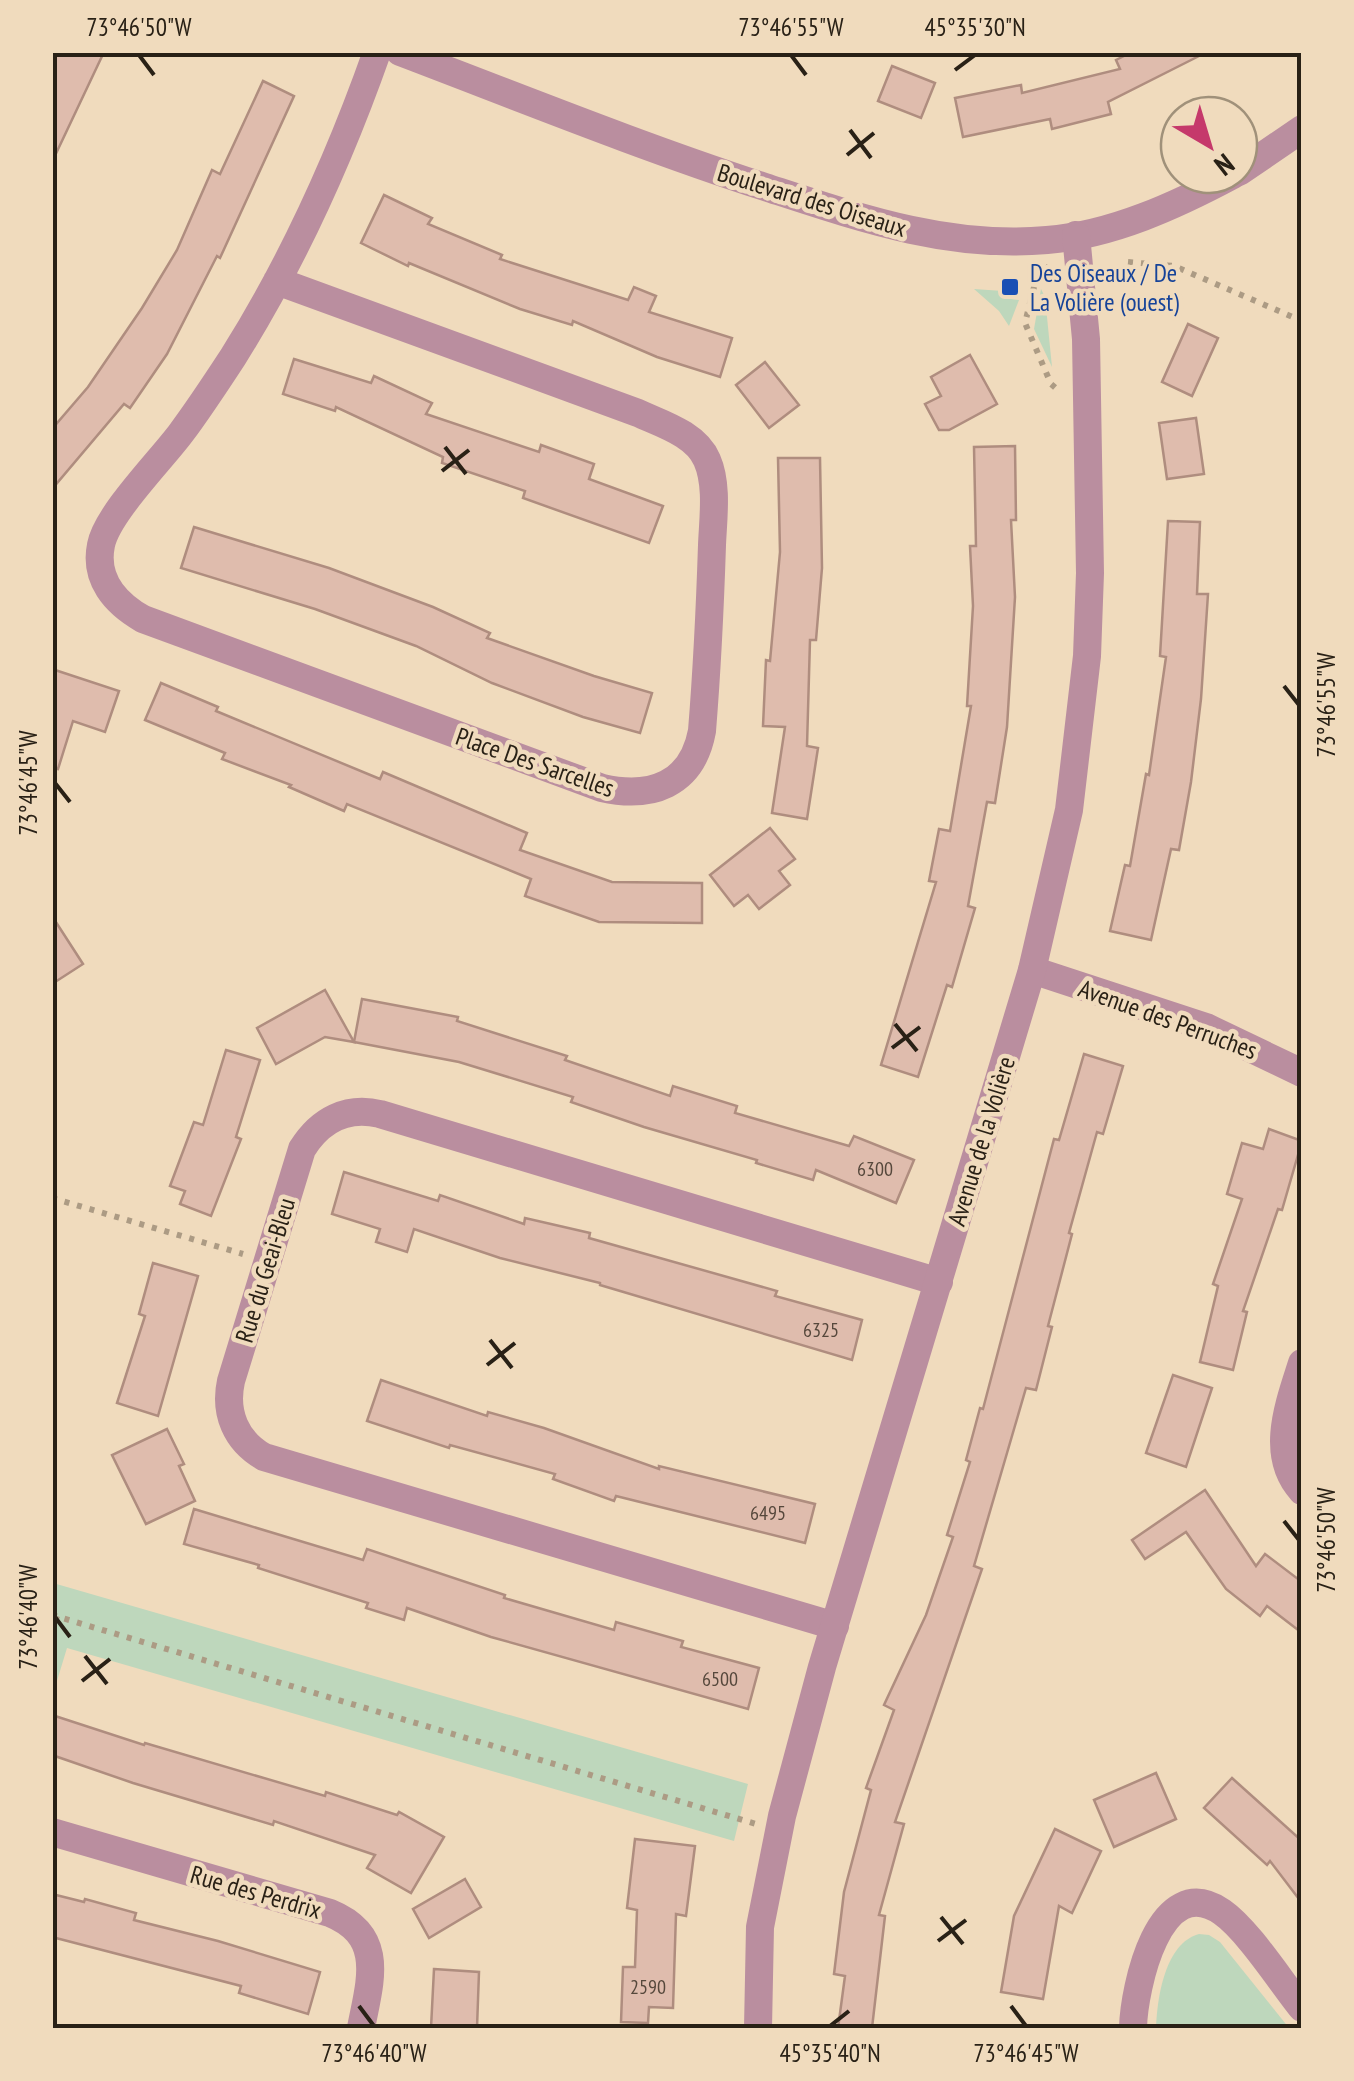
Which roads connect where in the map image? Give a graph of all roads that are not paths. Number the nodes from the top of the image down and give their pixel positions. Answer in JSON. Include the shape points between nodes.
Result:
{"nodes":[{"id":1,"x":377,"y":52,"type":"edge"},
{"id":2,"x":400,"y":52,"type":"edge"},
{"id":3,"x":1302,"y":129,"type":"edge"},
{"id":4,"x":1259,"y":158,"type":"edge"},
{"id":5,"x":1190,"y":195,"type":"edge"},
{"id":6,"x":1076,"y":236,"type":"junction"},
{"id":7,"x":277,"y":280,"type":"junction"},
{"id":8,"x":1032,"y":970,"type":"junction"},
{"id":9,"x":1302,"y":1072,"type":"edge"},
{"id":10,"x":939,"y":1282,"type":"junction"},
{"id":11,"x":1302,"y":1363,"type":"edge"},
{"id":12,"x":1302,"y":1491,"type":"edge"},
{"id":13,"x":835,"y":1626,"type":"junction"},
{"id":14,"x":52,"y":1832,"type":"edge"},
{"id":15,"x":1302,"y":2008,"type":"edge"},
{"id":16,"x":361,"y":2028,"type":"edge"},
{"id":17,"x":758,"y":2028,"type":"edge"},
{"id":18,"x":1133,"y":2028,"type":"edge"}],
"edges":[{"from":1,"to":7,"type":"street","name":"Place Des Sarcelles"},
{"from":2,"to":6,"type":"street","name":"Boulevard des Oiseaux","via":[[852,216],[959,239]]},
{"from":3,"to":4,"type":"street","name":"Boulevard des Oiseaux"},
{"from":5,"to":6,"type":"street","name":"Boulevard des Oiseaux"},
{"from":6,"to":8,"type":"street","name":"Avenue de la Volière","via":[[1090,462],[1088,642],[1069,810]]},
{"from":7,"to":7,"type":"street","name":"Place Des Sarcelles","via":[[210,393],[106,531],[102,574],[116,600],[143,619],[602,788],[641,793],[682,773],[702,731],[710,606],[712,484],[700,448],[638,413]]},
{"from":8,"to":9,"type":"street","name":"Avenue des Perruches","via":[[1206,1028]]},
{"from":8,"to":10,"type":"street","name":"Avenue de la Volière"},
{"from":10,"to":13,"type":"street","name":"Avenue de la Volière"},
{"from":10,"to":13,"type":"street","name":"Rue du Geai-Bleu","via":[[380,1114],[350,1113],[322,1125],[302,1149],[231,1381],[229,1411],[236,1430],[264,1458]]},
{"from":11,"to":12,"type":"street","via":[[1284,1442],[1286,1467]]},
{"from":13,"to":17,"type":"street","name":"Avenue de la Volière","via":[[769,1871],[758,1948]]},
{"from":14,"to":16,"type":"street","name":"Rue des Perdrix","via":[[347,1921],[371,1961]]},
{"from":15,"to":18,"type":"street","via":[[1230,1919],[1213,1907],[1194,1905],[1159,1925]]}]}
